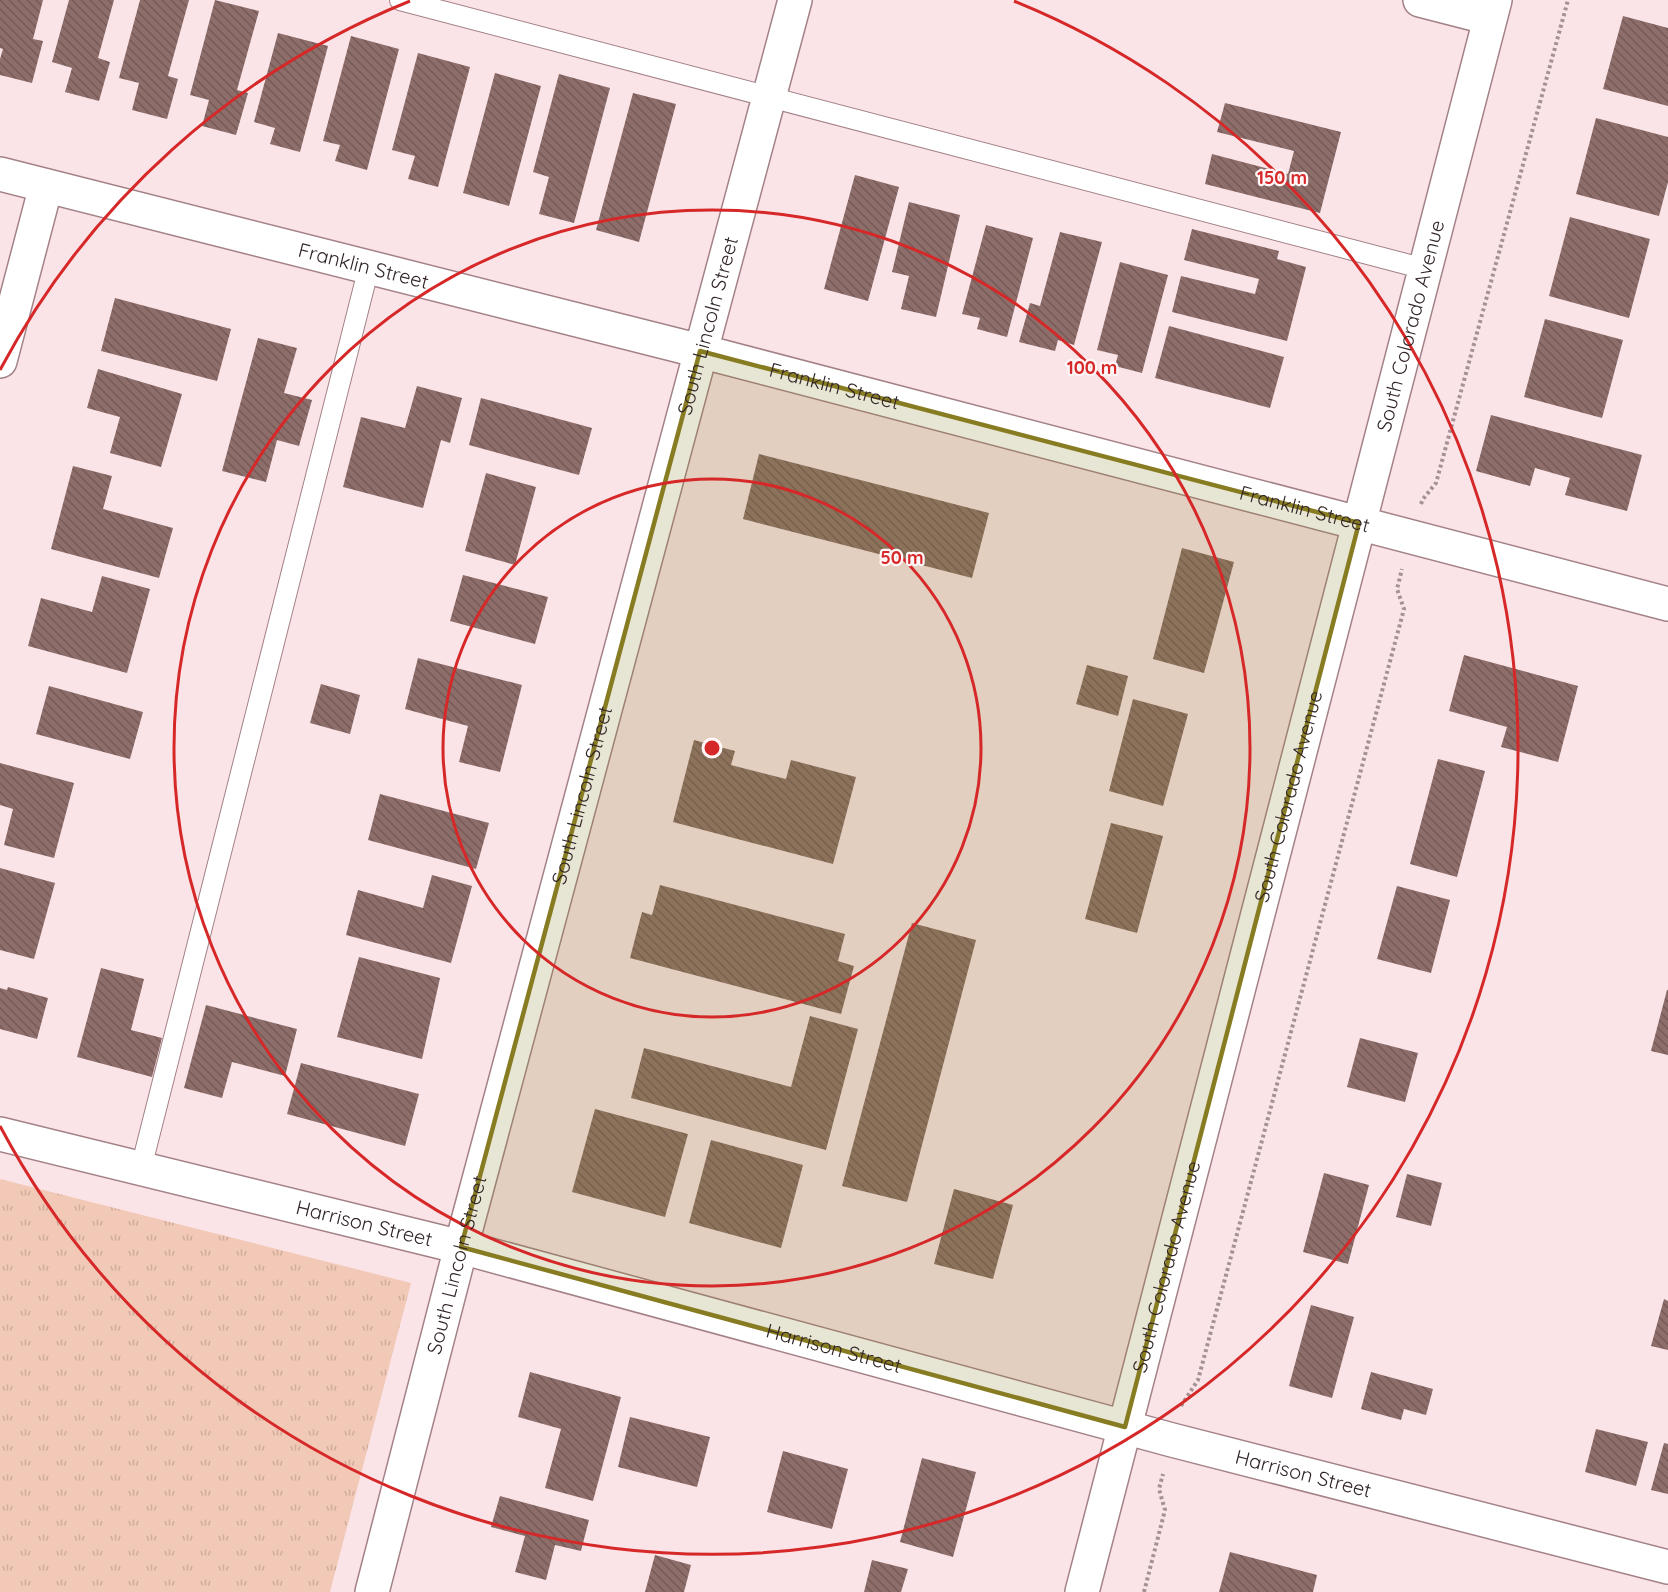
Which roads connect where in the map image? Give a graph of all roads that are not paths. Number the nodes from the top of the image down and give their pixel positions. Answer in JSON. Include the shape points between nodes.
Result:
{"nodes":[{"id":1,"x":400,"y":0,"type":"edge"},
{"id":2,"x":795,"y":0,"type":"edge"},
{"id":3,"x":1420,"y":0,"type":"edge"},
{"id":4,"x":1492,"y":9,"type":"edge"},
{"id":5,"x":769,"y":97,"type":"junction"},
{"id":6,"x":0,"y":174,"type":"edge"},
{"id":7,"x":46,"y":186,"type":"junction"},
{"id":8,"x":369,"y":267,"type":"junction"},
{"id":9,"x":1425,"y":269,"type":"junction"},
{"id":10,"x":700,"y":351,"type":"junction"},
{"id":11,"x":0,"y":361,"type":"edge"},
{"id":12,"x":1359,"y":523,"type":"junction"},
{"id":13,"x":1668,"y":604,"type":"edge"},
{"id":14,"x":0,"y":1134,"type":"edge"},
{"id":15,"x":141,"y":1168,"type":"junction"},
{"id":16,"x":461,"y":1247,"type":"junction"},
{"id":17,"x":1125,"y":1427,"type":"junction"},
{"id":18,"x":1668,"y":1567,"type":"edge"},
{"id":19,"x":372,"y":1592,"type":"edge"},
{"id":20,"x":1082,"y":1592,"type":"edge"}],
"edges":[{"from":1,"to":5,"type":"lane"},
{"from":2,"to":5,"type":"street","name":"South Lincoln Street"},
{"from":3,"to":4,"type":"street"},
{"from":4,"to":9,"type":"street","name":"South Colorado Avenue"},
{"from":5,"to":9,"type":"lane"},
{"from":5,"to":10,"type":"street","name":"South Lincoln Street"},
{"from":6,"to":7,"type":"street","name":"Franklin Street"},
{"from":7,"to":8,"type":"street","name":"Franklin Street"},
{"from":7,"to":11,"type":"street"},
{"from":8,"to":10,"type":"street","name":"Franklin Street"},
{"from":8,"to":15,"type":"lane"},
{"from":9,"to":12,"type":"street","name":"South Colorado Avenue"},
{"from":10,"to":12,"type":"street","name":"Franklin Street"},
{"from":10,"to":16,"type":"street","name":"South Lincoln Street"},
{"from":12,"to":13,"type":"street","name":"Franklin Street"},
{"from":12,"to":17,"type":"street","name":"South Colorado Avenue"},
{"from":14,"to":15,"type":"street","name":"Harrison Street"},
{"from":15,"to":16,"type":"street","name":"Harrison Street"},
{"from":16,"to":17,"type":"street","name":"Harrison Street"},
{"from":16,"to":19,"type":"street","name":"South Lincoln Street"},
{"from":17,"to":18,"type":"street","name":"Harrison Street"},
{"from":17,"to":20,"type":"street","name":"South Colorado Avenue"}]}
